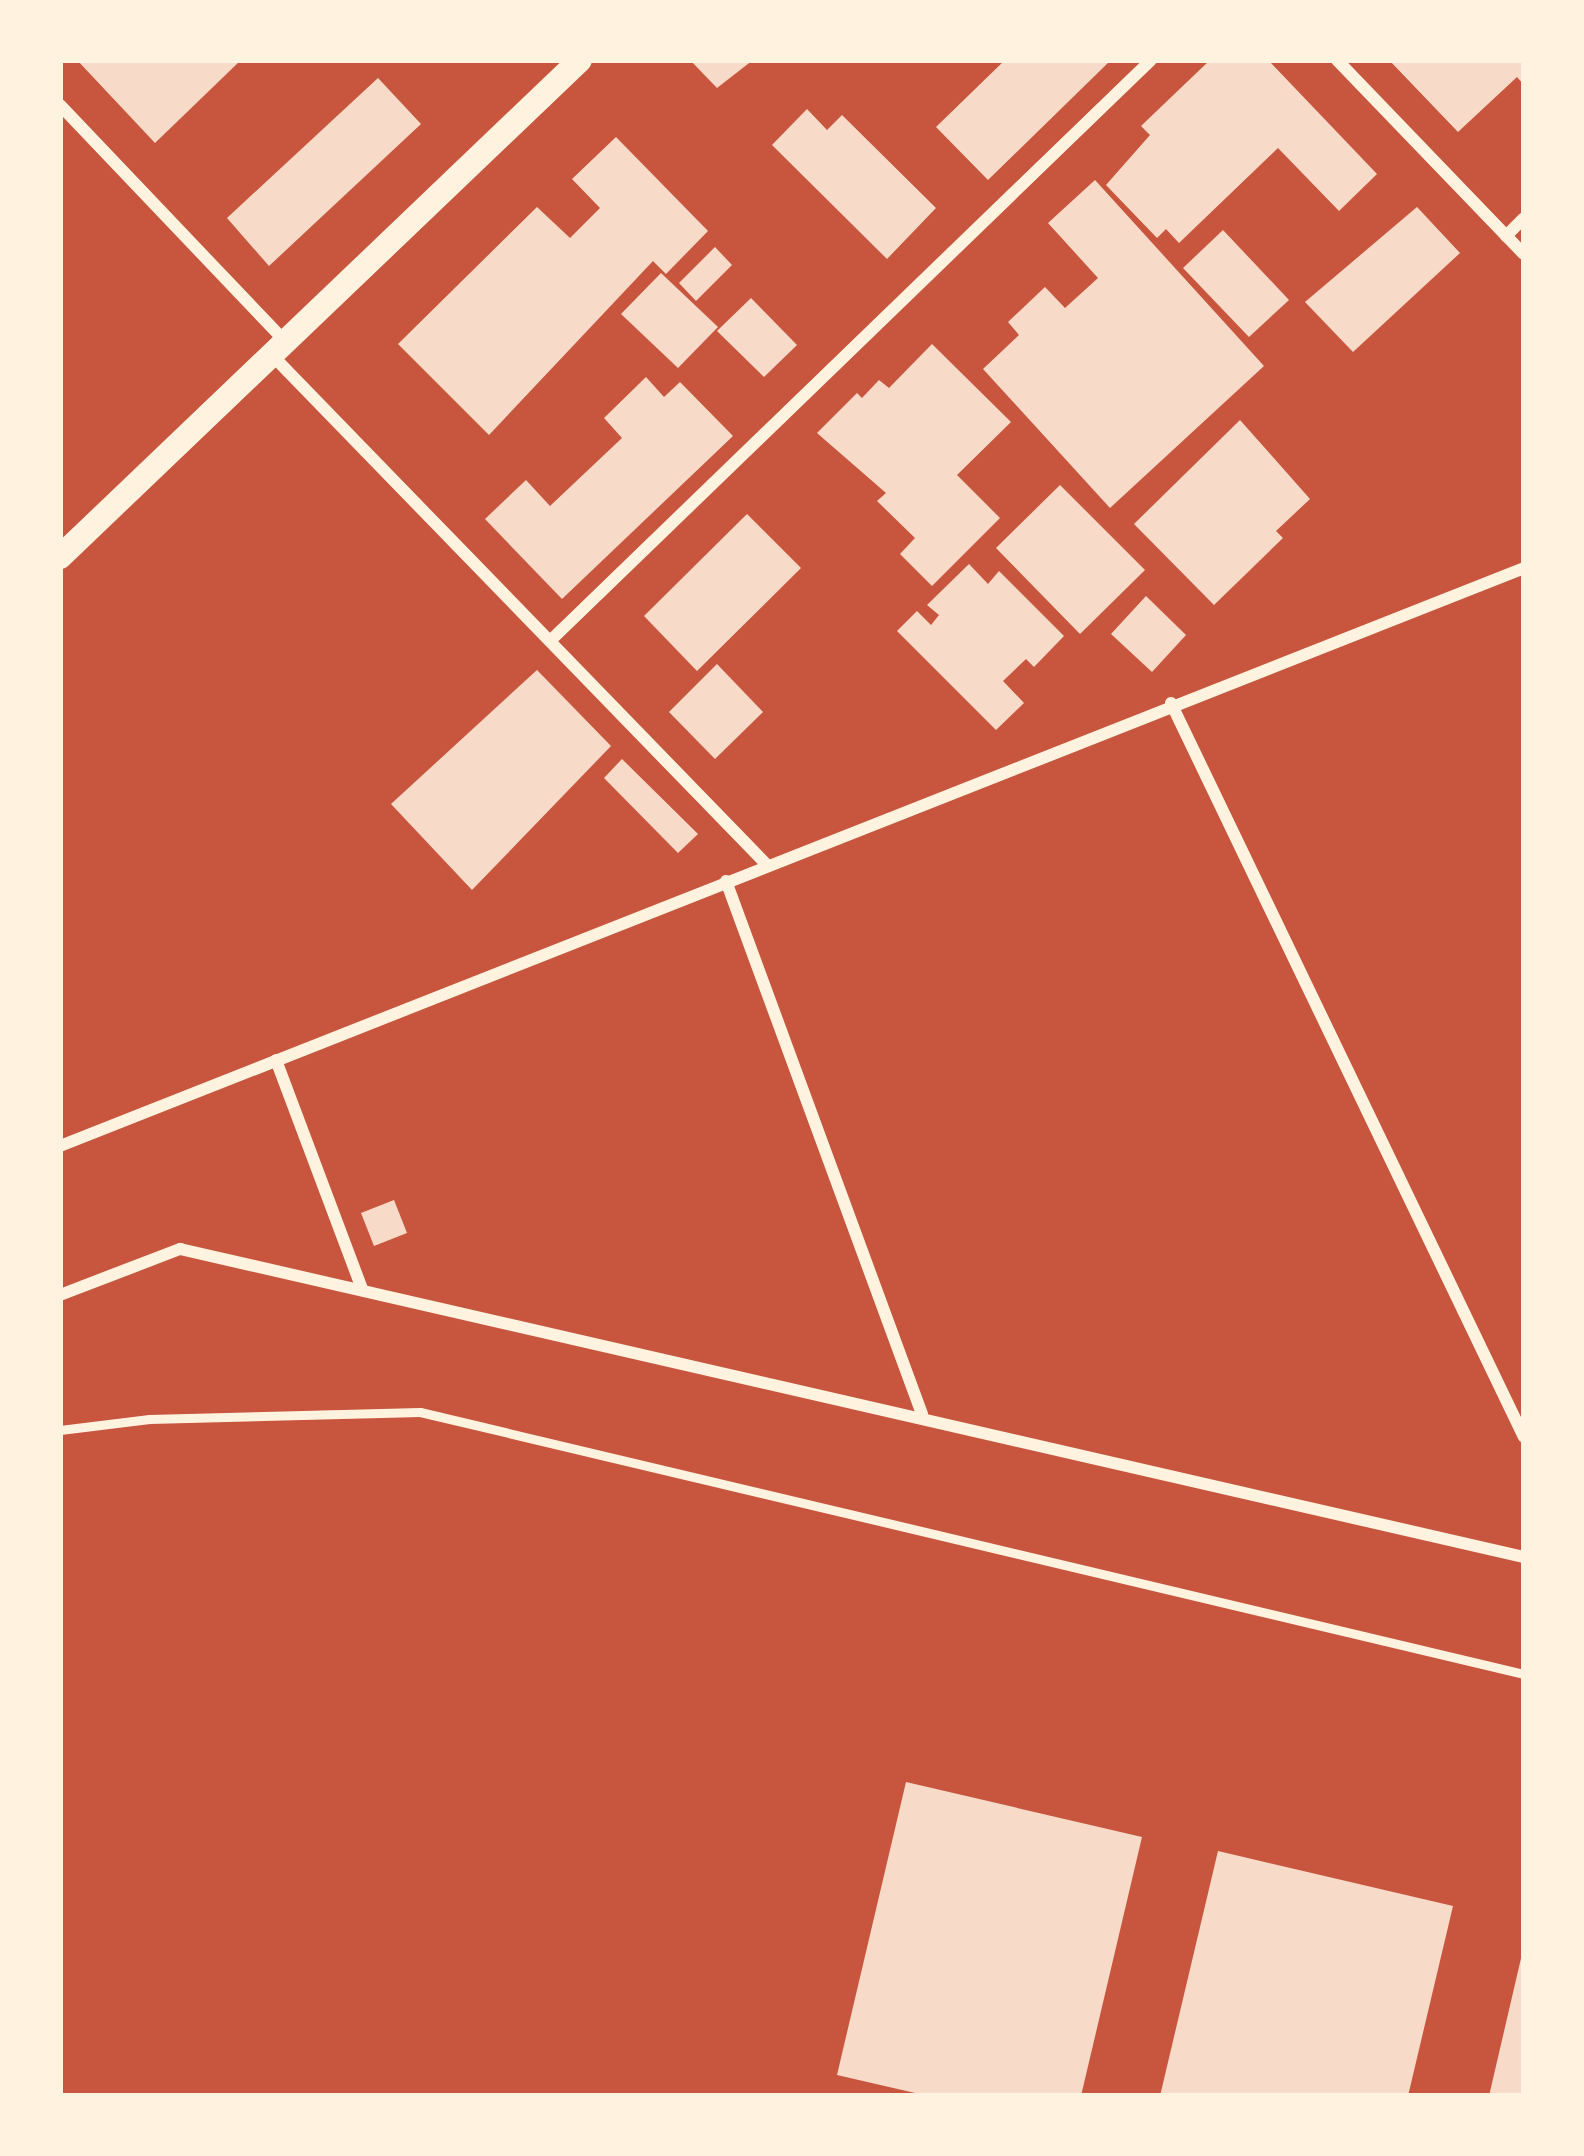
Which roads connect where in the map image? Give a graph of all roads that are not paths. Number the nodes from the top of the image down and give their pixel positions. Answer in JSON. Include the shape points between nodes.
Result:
{"nodes":[{"id":1,"x":580,"y":60,"type":"edge"},
{"id":2,"x":1151,"y":60,"type":"edge"},
{"id":3,"x":1337,"y":60,"type":"edge"},
{"id":4,"x":60,"y":105,"type":"edge"},
{"id":5,"x":1524,"y":218,"type":"edge"},
{"id":6,"x":1506,"y":236,"type":"junction"},
{"id":7,"x":1524,"y":254,"type":"edge"},
{"id":8,"x":276,"y":346,"type":"junction"},
{"id":9,"x":60,"y":557,"type":"edge"},
{"id":10,"x":1524,"y":568,"type":"edge"},
{"id":11,"x":550,"y":640,"type":"junction"},
{"id":12,"x":1171,"y":703,"type":"junction"},
{"id":13,"x":766,"y":864,"type":"junction"},
{"id":14,"x":726,"y":881,"type":"junction"},
{"id":15,"x":275,"y":1060,"type":"junction"},
{"id":16,"x":60,"y":1146,"type":"edge"},
{"id":17,"x":362,"y":1289,"type":"junction"},
{"id":18,"x":60,"y":1295,"type":"edge"},
{"id":19,"x":922,"y":1414,"type":"junction"},
{"id":20,"x":60,"y":1430,"type":"edge"},
{"id":21,"x":1524,"y":1437,"type":"edge"},
{"id":22,"x":1524,"y":1557,"type":"edge"},
{"id":23,"x":1524,"y":1674,"type":"edge"}],
"edges":[{"from":1,"to":8,"type":"main road"},
{"from":2,"to":11,"type":"street"},
{"from":3,"to":6,"type":"street"},
{"from":4,"to":8,"type":"street"},
{"from":5,"to":6,"type":"street"},
{"from":6,"to":7,"type":"street"},
{"from":8,"to":9,"type":"main road"},
{"from":8,"to":11,"type":"street"},
{"from":10,"to":12,"type":"street"},
{"from":11,"to":13,"type":"street"},
{"from":12,"to":13,"type":"street"},
{"from":12,"to":21,"type":"street"},
{"from":13,"to":14,"type":"street"},
{"from":14,"to":15,"type":"street"},
{"from":14,"to":19,"type":"street"},
{"from":15,"to":16,"type":"street"},
{"from":15,"to":17,"type":"street"},
{"from":17,"to":18,"type":"street","via":[[180,1249]]},
{"from":17,"to":19,"type":"street"},
{"from":19,"to":22,"type":"street"},
{"from":20,"to":23,"type":"lane","via":[[149,1419],[420,1412]]}]}
